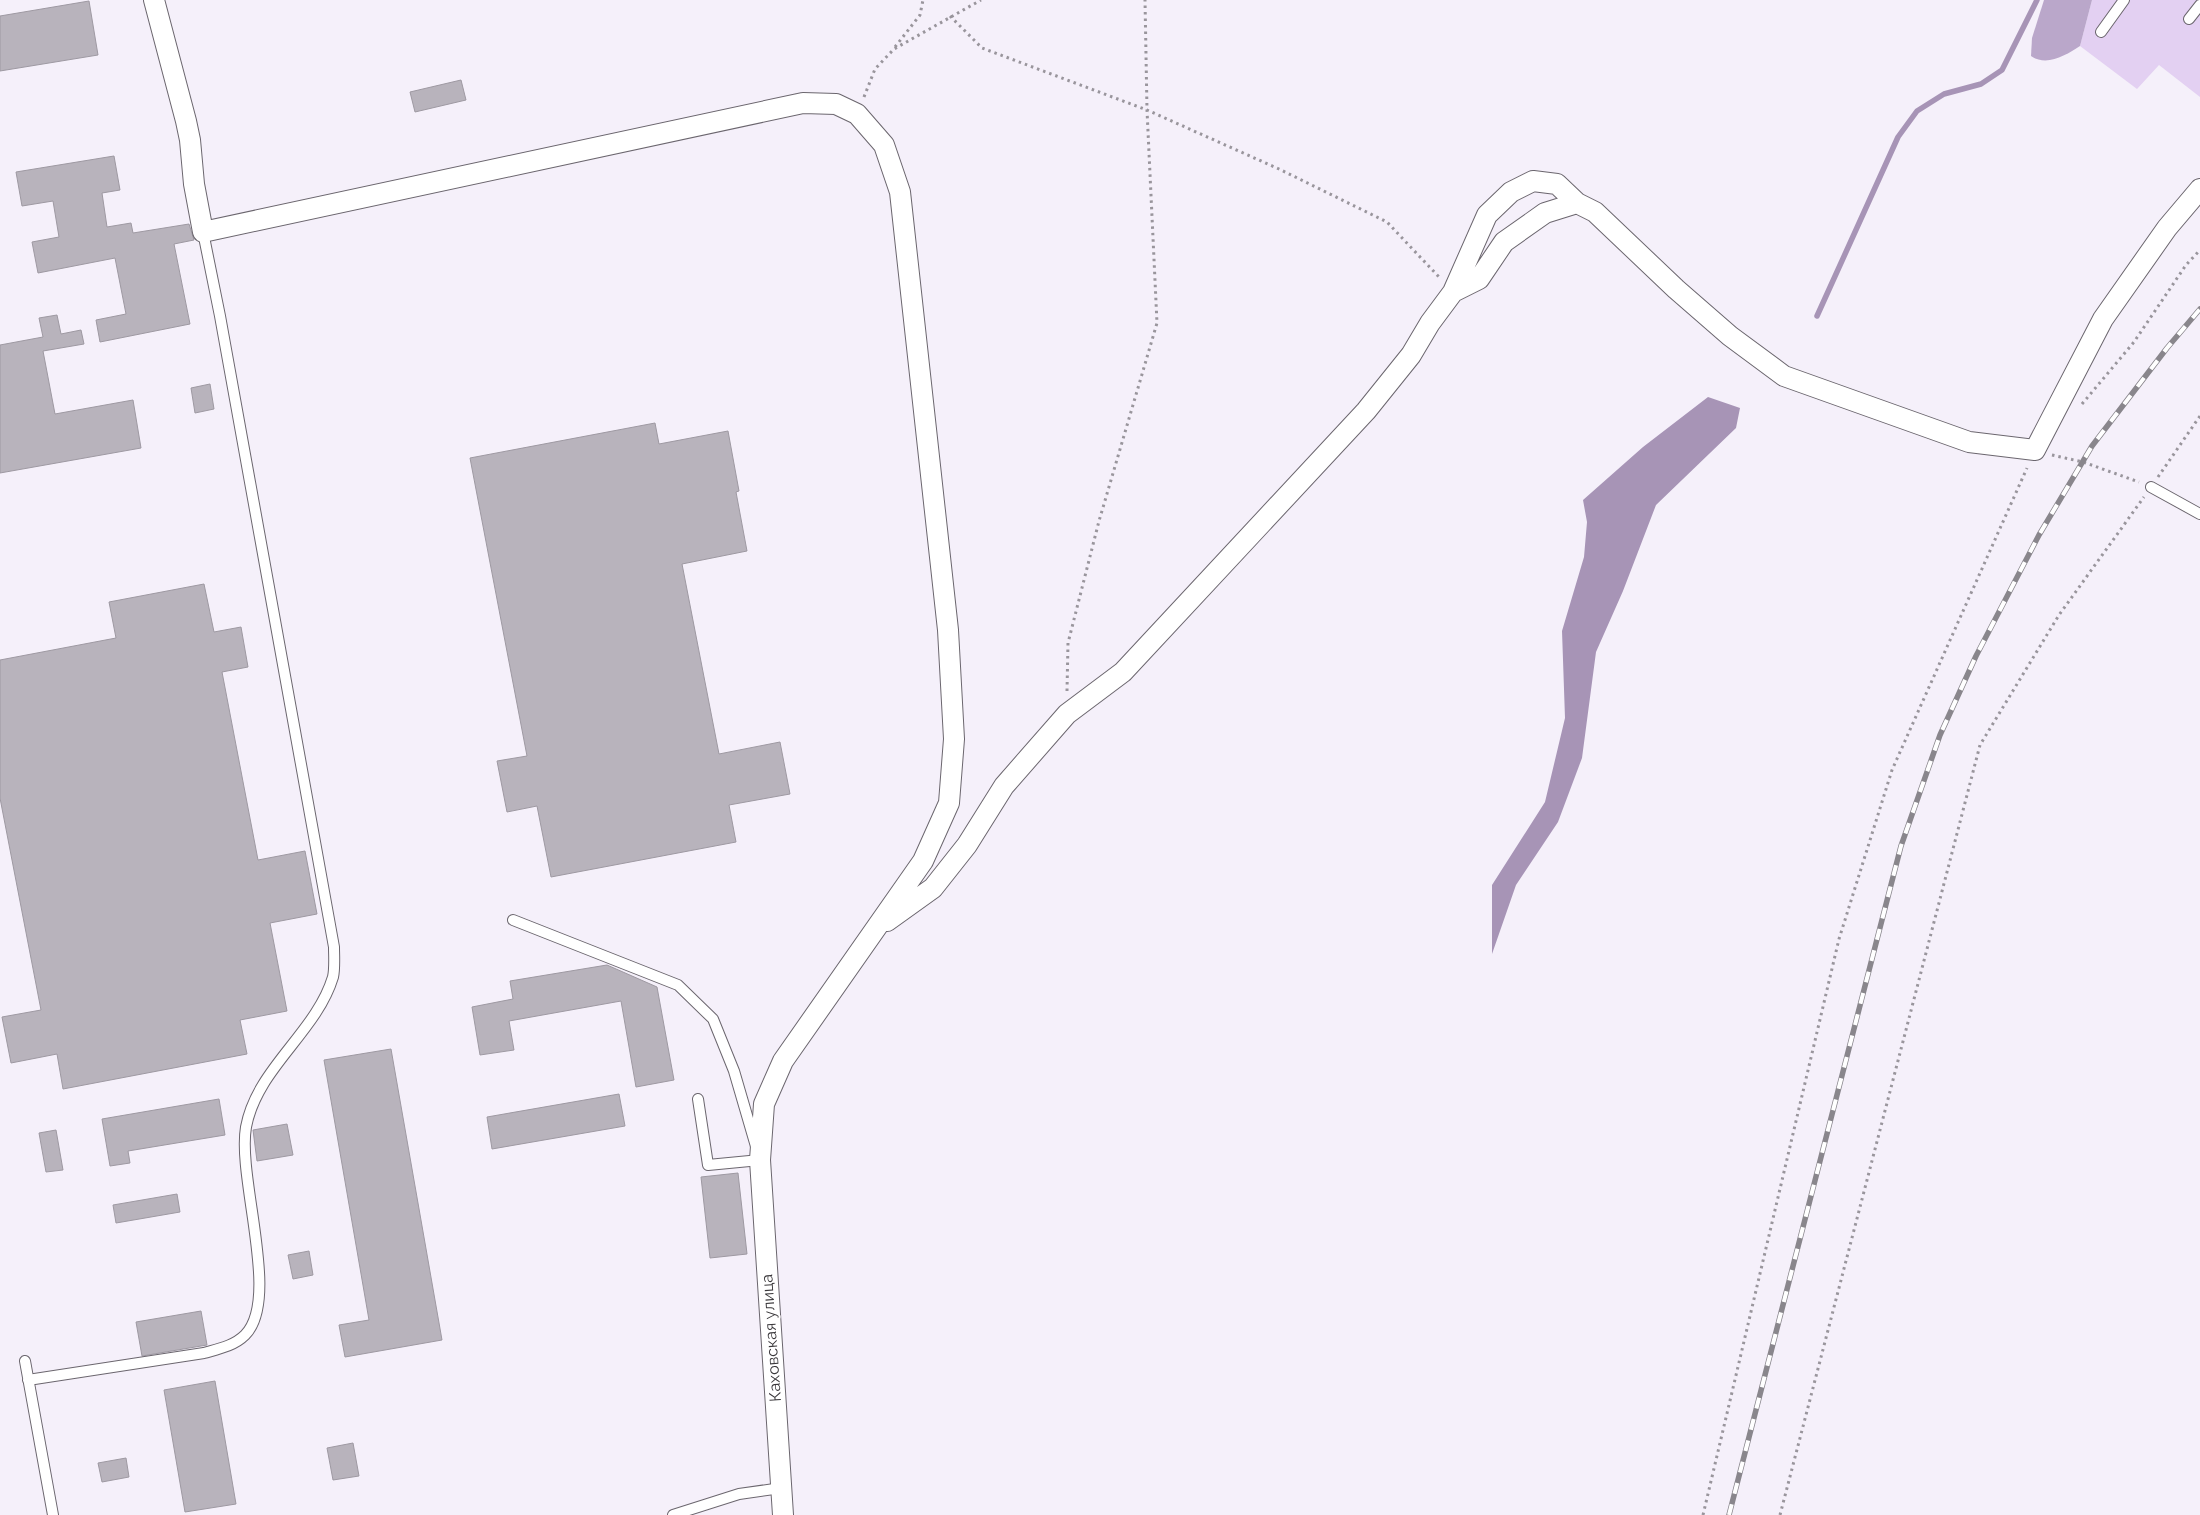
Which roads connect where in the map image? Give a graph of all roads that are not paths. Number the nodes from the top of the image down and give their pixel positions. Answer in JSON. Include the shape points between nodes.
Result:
{"nodes":[{"id":1,"x":154,"y":0,"type":"edge"},
{"id":2,"x":2124,"y":0,"type":"edge"},
{"id":3,"x":2200,"y":5,"type":"edge"},
{"id":4,"x":2189,"y":19,"type":"dead end"},
{"id":5,"x":2101,"y":32,"type":"dead end"},
{"id":6,"x":2200,"y":189,"type":"edge"},
{"id":7,"x":1577,"y":203,"type":"junction"},
{"id":8,"x":203,"y":232,"type":"junction"},
{"id":9,"x":1454,"y":292,"type":"junction"},
{"id":10,"x":2151,"y":486,"type":"road end"},
{"id":11,"x":2200,"y":514,"type":"edge"},
{"id":12,"x":513,"y":920,"type":"dead end"},
{"id":13,"x":878,"y":928,"type":"junction"},
{"id":14,"x":698,"y":1098,"type":"dead end"},
{"id":15,"x":760,"y":1160,"type":"junction"},
{"id":16,"x":25,"y":1361,"type":"dead end"},
{"id":17,"x":28,"y":1380,"type":"junction"},
{"id":18,"x":781,"y":1488,"type":"junction"},
{"id":19,"x":53,"y":1515,"type":"edge"},
{"id":20,"x":673,"y":1515,"type":"edge"},
{"id":21,"x":783,"y":1515,"type":"edge"}],
"edges":[{"from":1,"to":8,"type":"street","via":[[186,121]]},
{"from":2,"to":5,"type":"lane"},
{"from":3,"to":4,"type":"lane"},
{"from":6,"to":7,"type":"street","via":[[2167,228],[2103,318],[2035,450],[1969,442],[1784,376],[1730,336],[1645,262],[1595,212]]},
{"from":7,"to":9,"type":"street","via":[[1545,213],[1504,242],[1479,279]]},
{"from":7,"to":9,"type":"street","via":[[1557,184],[1532,181],[1511,192],[1487,216]]},
{"from":8,"to":13,"type":"street","name":"Каховская улица","via":[[803,103],[836,104],[857,114],[884,145],[900,192],[948,630],[954,739],[949,803],[923,861]]},
{"from":8,"to":17,"type":"lane","via":[[334,947],[333,976],[320,1005],[259,1090],[246,1126],[244,1155],[261,1290],[258,1314],[245,1335],[225,1347],[204,1353]]},
{"from":9,"to":13,"type":"street","via":[[1411,355],[1366,411],[1123,672],[1067,714],[1004,786],[967,845],[933,888]]},
{"from":10,"to":11,"type":"lane"},
{"from":12,"to":15,"type":"lane","via":[[678,985],[713,1019],[734,1071]]},
{"from":13,"to":15,"type":"street","name":"Каховская улица","via":[[783,1061],[764,1104]]},
{"from":14,"to":15,"type":"lane","via":[[708,1165]]},
{"from":15,"to":18,"type":"street","name":"Каховская улица"},
{"from":16,"to":17,"type":"lane"},
{"from":17,"to":19,"type":"lane"},
{"from":18,"to":20,"type":"lane","via":[[739,1494]]},
{"from":18,"to":21,"type":"street","name":"Каховская улица"}]}
